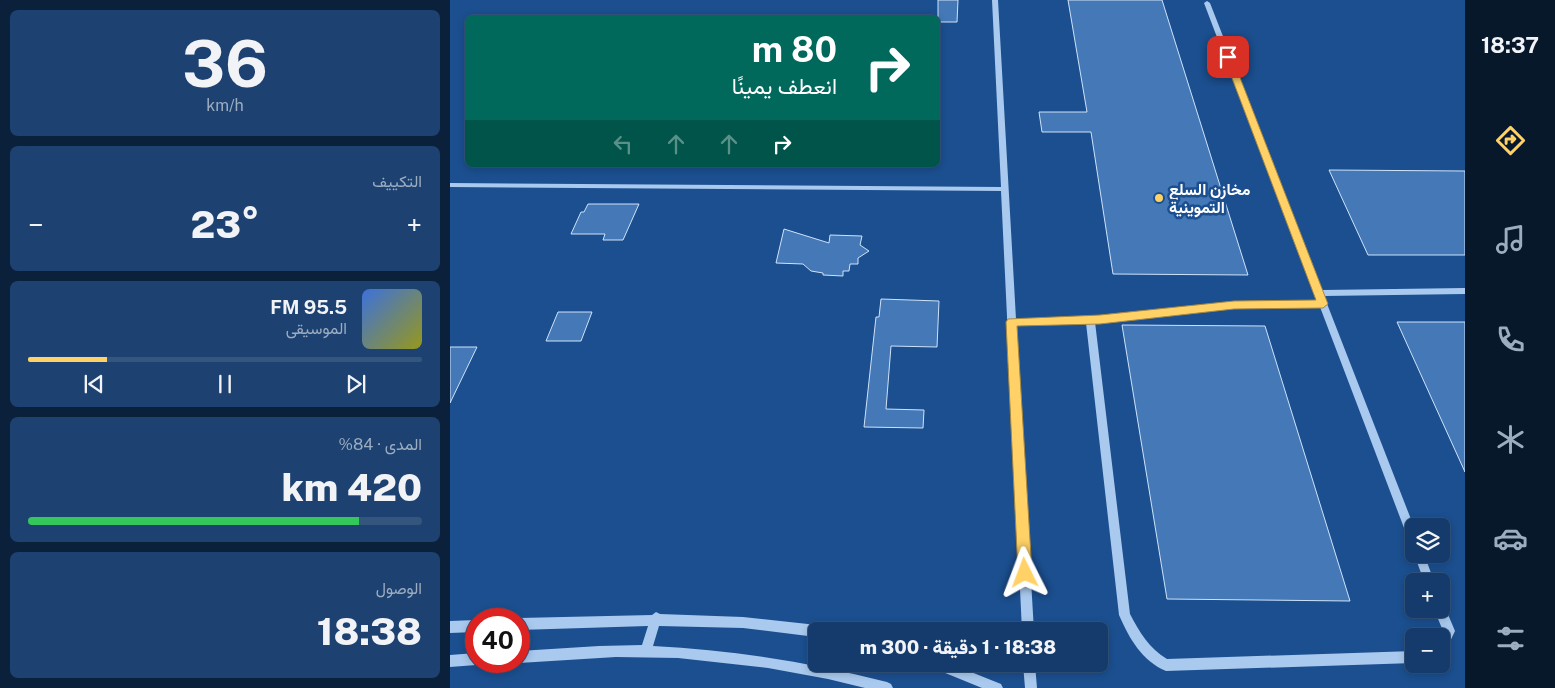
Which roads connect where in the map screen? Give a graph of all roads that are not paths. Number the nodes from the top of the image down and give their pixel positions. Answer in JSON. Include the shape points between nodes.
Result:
{"nodes":[{"id":1,"x":995,"y":0,"type":"edge"},
{"id":2,"x":1207,"y":3,"type":"dead end"},
{"id":3,"x":450,"y":185,"type":"edge"},
{"id":4,"x":1005,"y":188,"type":"junction"},
{"id":5,"x":1465,"y":291,"type":"edge"},
{"id":6,"x":1319,"y":292,"type":"junction"},
{"id":7,"x":1323,"y":304,"type":"junction"},
{"id":8,"x":1090,"y":320,"type":"junction"},
{"id":9,"x":1012,"y":322,"type":"junction"},
{"id":10,"x":1405,"y":518,"type":"edge"},
{"id":11,"x":656,"y":618,"type":"junction"},
{"id":12,"x":1028,"y":622,"type":"edge"},
{"id":13,"x":530,"y":624,"type":"edge"},
{"id":14,"x":465,"y":626,"type":"edge"},
{"id":15,"x":450,"y":627,"type":"edge"},
{"id":16,"x":808,"y":629,"type":"edge"},
{"id":17,"x":646,"y":651,"type":"junction"},
{"id":18,"x":530,"y":656,"type":"edge"},
{"id":19,"x":1405,"y":657,"type":"edge"},
{"id":20,"x":465,"y":660,"type":"edge"},
{"id":21,"x":450,"y":661,"type":"edge"},
{"id":22,"x":957,"y":672,"type":"edge"},
{"id":23,"x":1030,"y":672,"type":"edge"},
{"id":24,"x":887,"y":688,"type":"edge"},
{"id":25,"x":997,"y":688,"type":"edge"},
{"id":26,"x":1031,"y":688,"type":"edge"}],
"edges":[{"from":1,"to":4,"type":"street"},
{"from":2,"to":6,"type":"street"},
{"from":3,"to":4,"type":"street"},
{"from":4,"to":9,"type":"street"},
{"from":5,"to":6,"type":"street"},
{"from":6,"to":7,"type":"street"},
{"from":7,"to":8,"type":"street","via":[[1234,305]]},
{"from":7,"to":10,"type":"street"},
{"from":8,"to":9,"type":"street"},
{"from":8,"to":19,"type":"street","via":[[1125,615],[1137,640],[1149,655],[1166,665]]},
{"from":9,"to":12,"type":"street"},
{"from":11,"to":13,"type":"street"},
{"from":11,"to":16,"type":"street","via":[[777,624]]},
{"from":11,"to":17,"type":"street"},
{"from":14,"to":15,"type":"street"},
{"from":17,"to":18,"type":"street"},
{"from":17,"to":24,"type":"street","via":[[752,658],[838,674]]},
{"from":20,"to":21,"type":"street"},
{"from":22,"to":25,"type":"street"},
{"from":23,"to":26,"type":"street"}]}
